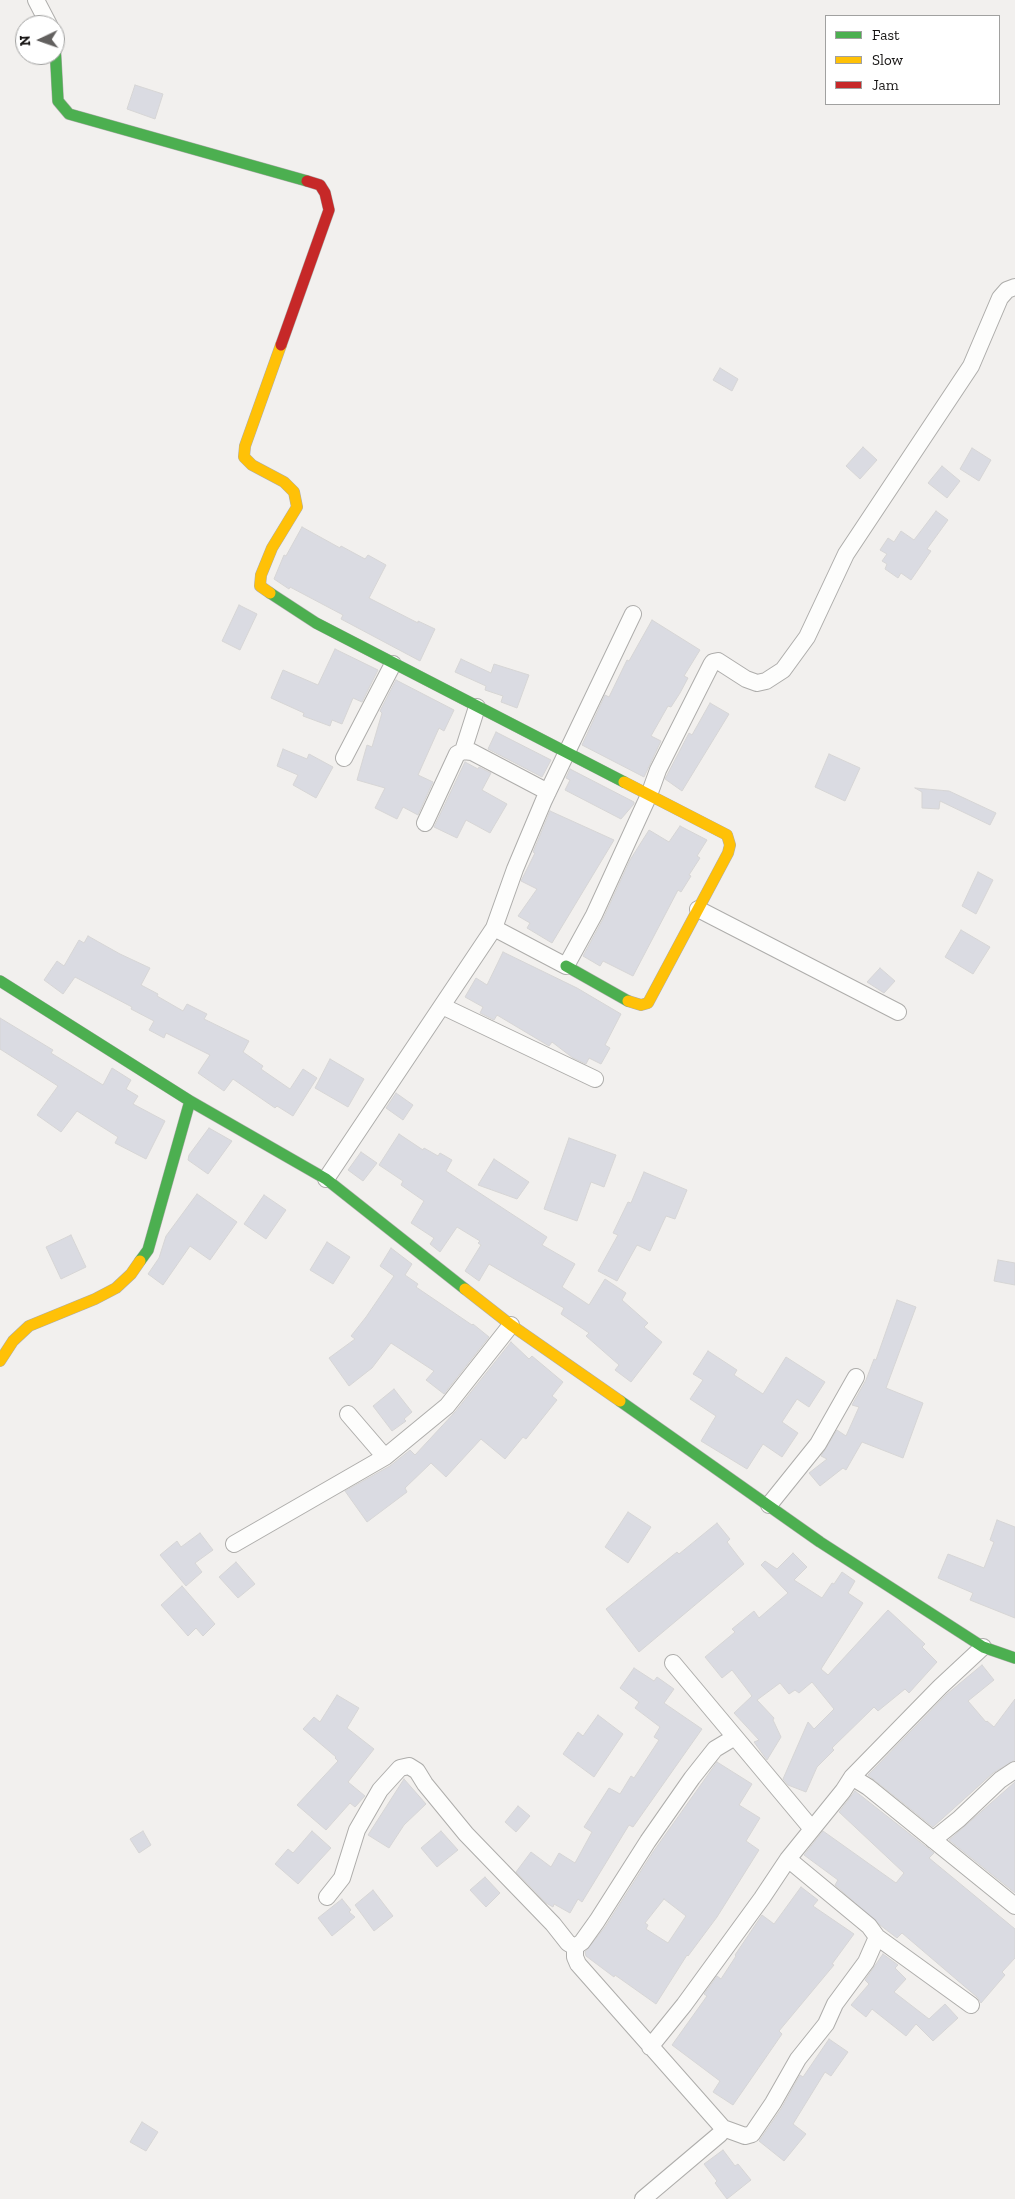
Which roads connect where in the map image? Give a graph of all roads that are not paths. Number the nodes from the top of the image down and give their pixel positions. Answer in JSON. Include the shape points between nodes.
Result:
{"nodes":[{"id":1,"x":36,"y":0,"type":"edge"},
{"id":2,"x":44,"y":15,"type":"edge"},
{"id":3,"x":56,"y":65,"type":"edge"},
{"id":4,"x":1015,"y":288,"type":"edge"},
{"id":5,"x":633,"y":614,"type":"dead end"},
{"id":6,"x":394,"y":664,"type":"junction"},
{"id":7,"x":477,"y":707,"type":"junction"},
{"id":8,"x":463,"y":751,"type":"junction"},
{"id":9,"x":568,"y":752,"type":"junction"},
{"id":10,"x":344,"y":758,"type":"dead end"},
{"id":11,"x":548,"y":792,"type":"junction"},
{"id":12,"x":649,"y":795,"type":"junction"},
{"id":13,"x":424,"y":823,"type":"dead end"},
{"id":14,"x":698,"y":909,"type":"junction"},
{"id":15,"x":494,"y":928,"type":"junction"},
{"id":16,"x":566,"y":966,"type":"junction"},
{"id":17,"x":0,"y":980,"type":"edge"},
{"id":18,"x":442,"y":1006,"type":"junction"},
{"id":19,"x":898,"y":1012,"type":"dead end"},
{"id":20,"x":595,"y":1079,"type":"dead end"},
{"id":21,"x":190,"y":1101,"type":"junction"},
{"id":22,"x":326,"y":1179,"type":"junction"},
{"id":23,"x":511,"y":1325,"type":"junction"},
{"id":24,"x":0,"y":1361,"type":"edge"},
{"id":25,"x":856,"y":1377,"type":"dead end"},
{"id":26,"x":348,"y":1414,"type":"dead end"},
{"id":27,"x":385,"y":1457,"type":"junction"},
{"id":28,"x":769,"y":1505,"type":"junction"},
{"id":29,"x":234,"y":1544,"type":"dead end"},
{"id":30,"x":984,"y":1647,"type":"junction"},
{"id":31,"x":1015,"y":1658,"type":"edge"},
{"id":32,"x":673,"y":1664,"type":"dead end"},
{"id":33,"x":735,"y":1737,"type":"junction"},
{"id":34,"x":1015,"y":1770,"type":"edge"},
{"id":35,"x":852,"y":1776,"type":"junction"},
{"id":36,"x":812,"y":1830,"type":"junction"},
{"id":37,"x":933,"y":1840,"type":"junction"},
{"id":38,"x":788,"y":1859,"type":"junction"},
{"id":39,"x":327,"y":1897,"type":"dead end"},
{"id":40,"x":1015,"y":1906,"type":"edge"},
{"id":41,"x":877,"y":1937,"type":"junction"},
{"id":42,"x":575,"y":1947,"type":"junction"},
{"id":43,"x":971,"y":2005,"type":"dead end"},
{"id":44,"x":650,"y":2047,"type":"junction"},
{"id":45,"x":723,"y":2128,"type":"junction"},
{"id":46,"x":643,"y":2199,"type":"edge"}],
"edges":[{"from":1,"to":2,"type":"street"},
{"from":3,"to":6,"type":"street","via":[[58,101],[69,114],[320,185],[325,193],[329,210],[245,446],[244,457],[252,466],[284,482],[294,492],[297,507],[272,548],[260,586],[316,623]]},
{"from":4,"to":12,"type":"street","via":[[1007,290],[1000,298],[971,366],[846,554],[807,637],[783,670],[766,681],[751,681],[713,662],[658,770]]},
{"from":5,"to":9,"type":"street"},
{"from":6,"to":7,"type":"street"},
{"from":6,"to":10,"type":"street"},
{"from":7,"to":8,"type":"street"},
{"from":7,"to":9,"type":"street"},
{"from":8,"to":11,"type":"street","via":[[472,752]]},
{"from":8,"to":13,"type":"street","via":[[456,754]]},
{"from":9,"to":11,"type":"street"},
{"from":9,"to":12,"type":"street"},
{"from":11,"to":15,"type":"street","via":[[515,868]]},
{"from":12,"to":14,"type":"street","via":[[727,835],[728,853]]},
{"from":12,"to":16,"type":"street","via":[[594,915]]},
{"from":14,"to":16,"type":"street","via":[[648,1003],[641,1005],[626,1000]]},
{"from":14,"to":19,"type":"street"},
{"from":15,"to":16,"type":"street"},
{"from":15,"to":18,"type":"street"},
{"from":17,"to":21,"type":"street"},
{"from":18,"to":20,"type":"street"},
{"from":18,"to":22,"type":"street"},
{"from":21,"to":22,"type":"street"},
{"from":21,"to":24,"type":"street","via":[[148,1250],[131,1274],[116,1288],[29,1326],[13,1341]]},
{"from":22,"to":23,"type":"street"},
{"from":23,"to":27,"type":"street","via":[[448,1406]]},
{"from":23,"to":28,"type":"street"},
{"from":25,"to":28,"type":"street","via":[[818,1444]]},
{"from":26,"to":27,"type":"street"},
{"from":27,"to":29,"type":"street"},
{"from":28,"to":30,"type":"street","via":[[820,1542]]},
{"from":30,"to":31,"type":"street"},
{"from":30,"to":35,"type":"street"},
{"from":32,"to":33,"type":"street"},
{"from":33,"to":36,"type":"street"},
{"from":33,"to":42,"type":"street","via":[[715,1749],[692,1778],[598,1921]]},
{"from":34,"to":37,"type":"street"},
{"from":35,"to":36,"type":"street"},
{"from":35,"to":37,"type":"street"},
{"from":36,"to":38,"type":"street"},
{"from":37,"to":40,"type":"street"},
{"from":38,"to":41,"type":"street","via":[[869,1926]]},
{"from":38,"to":44,"type":"street"},
{"from":39,"to":42,"type":"street","via":[[342,1878],[357,1830],[380,1790],[400,1768],[409,1766],[417,1771],[466,1834]]},
{"from":41,"to":43,"type":"street"},
{"from":41,"to":45,"type":"street","via":[[866,1962],[835,2004],[826,2024],[798,2059],[752,2134],[745,2136]]},
{"from":42,"to":44,"type":"street","via":[[578,1964]]},
{"from":44,"to":45,"type":"street"},
{"from":45,"to":46,"type":"street"}]}
